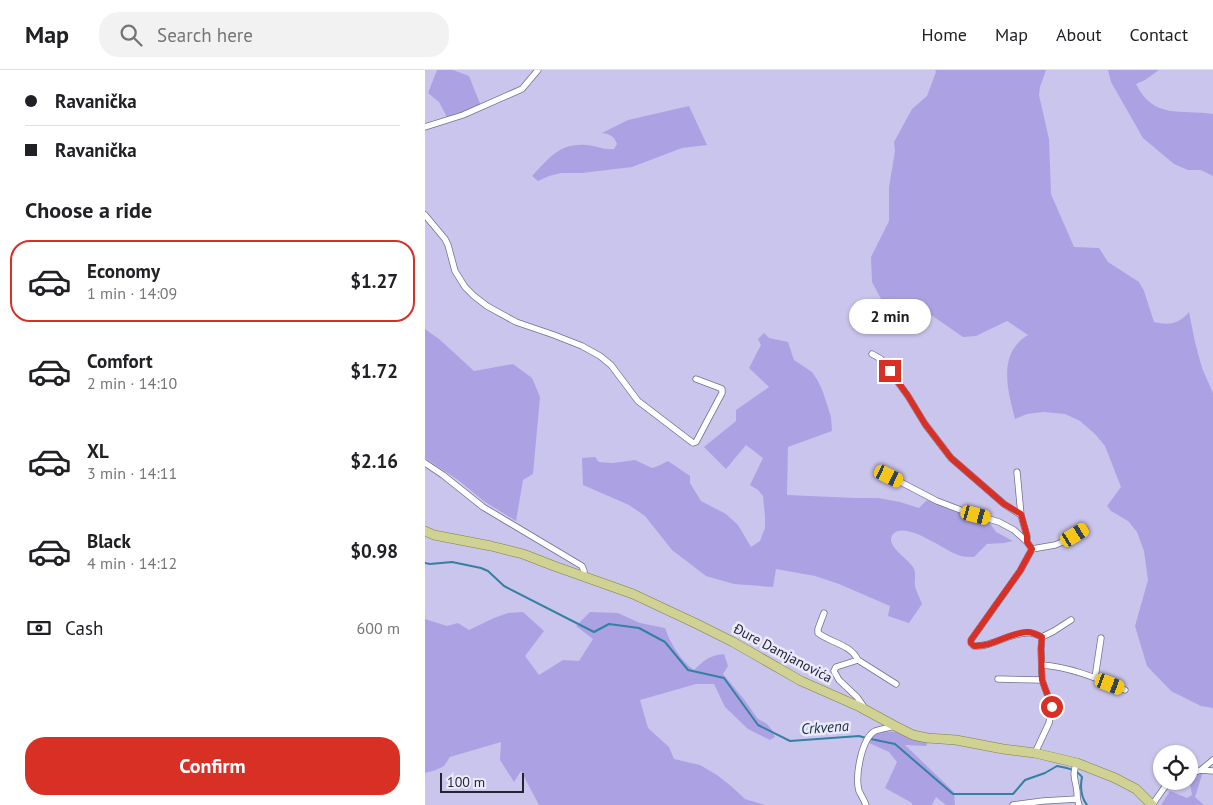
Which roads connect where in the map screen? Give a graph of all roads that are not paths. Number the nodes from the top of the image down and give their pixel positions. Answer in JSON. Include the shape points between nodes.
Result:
{"nodes":[{"id":1,"x":538,"y":70,"type":"edge"},
{"id":2,"x":425,"y":127,"type":"edge"},
{"id":3,"x":425,"y":215,"type":"edge"},
{"id":4,"x":872,"y":354,"type":"dead end"},
{"id":5,"x":696,"y":379,"type":"dead end"},
{"id":6,"x":425,"y":463,"type":"edge"},
{"id":7,"x":1017,"y":472,"type":"dead end"},
{"id":8,"x":889,"y":476,"type":"dead end"},
{"id":9,"x":1021,"y":514,"type":"junction"},
{"id":10,"x":1085,"y":530,"type":"dead end"},
{"id":11,"x":425,"y":531,"type":"edge"},
{"id":12,"x":1027,"y":542,"type":"junction"},
{"id":13,"x":1032,"y":549,"type":"junction"},
{"id":14,"x":584,"y":577,"type":"junction"},
{"id":15,"x":824,"y":613,"type":"dead end"},
{"id":16,"x":1071,"y":620,"type":"dead end"},
{"id":17,"x":1042,"y":637,"type":"junction"},
{"id":18,"x":1101,"y":638,"type":"dead end"},
{"id":19,"x":858,"y":660,"type":"junction"},
{"id":20,"x":1042,"y":665,"type":"junction"},
{"id":21,"x":1095,"y":678,"type":"junction"},
{"id":22,"x":998,"y":679,"type":"dead end"},
{"id":23,"x":1042,"y":680,"type":"junction"},
{"id":24,"x":896,"y":684,"type":"dead end"},
{"id":25,"x":1125,"y":690,"type":"dead end"},
{"id":26,"x":867,"y":710,"type":"junction"},
{"id":27,"x":895,"y":726,"type":"junction"},
{"id":28,"x":1035,"y":753,"type":"junction"},
{"id":29,"x":1213,"y":760,"type":"edge"},
{"id":30,"x":1075,"y":768,"type":"junction"},
{"id":31,"x":1201,"y":770,"type":"junction"},
{"id":32,"x":1198,"y":771,"type":"edge"},
{"id":33,"x":1213,"y":771,"type":"edge"},
{"id":34,"x":1163,"y":790,"type":"edge"},
{"id":35,"x":1078,"y":802,"type":"edge"},
{"id":36,"x":866,"y":805,"type":"edge"},
{"id":37,"x":1013,"y":805,"type":"edge"},
{"id":38,"x":1152,"y":805,"type":"edge"}],
"edges":[{"from":1,"to":2,"type":"street","via":[[522,89],[463,115]]},
{"from":3,"to":5,"type":"street","via":[[445,239],[455,271],[475,296],[516,322],[582,346],[600,356],[611,365],[638,401],[693,443],[697,442],[722,393],[722,389]]},
{"from":4,"to":9,"type":"street","via":[[881,359],[951,458],[1004,504]]},
{"from":6,"to":14,"type":"street","via":[[483,507],[582,566]]},
{"from":7,"to":9,"type":"street"},
{"from":8,"to":12,"type":"street","via":[[937,501],[999,522]]},
{"from":9,"to":12,"type":"street"},
{"from":10,"to":13,"type":"street","via":[[1055,545]]},
{"from":11,"to":14,"type":"main road","name":"Đure Damjanovića","via":[[523,554]]},
{"from":12,"to":13,"type":"street"},
{"from":13,"to":17,"type":"street","via":[[971,643],[974,646],[989,645],[1029,632]]},
{"from":14,"to":26,"type":"main road","name":"Đure Damjanovića","via":[[633,594],[682,617],[801,681]]},
{"from":15,"to":19,"type":"street","via":[[818,633],[849,648]]},
{"from":16,"to":17,"type":"street"},
{"from":17,"to":20,"type":"street"},
{"from":18,"to":21,"type":"street"},
{"from":19,"to":24,"type":"street"},
{"from":19,"to":26,"type":"street","via":[[834,671]]},
{"from":20,"to":21,"type":"street","via":[[1061,667]]},
{"from":20,"to":23,"type":"street"},
{"from":21,"to":25,"type":"street"},
{"from":22,"to":23,"type":"street"},
{"from":23,"to":28,"type":"street","via":[[1052,707],[1049,723]]},
{"from":26,"to":27,"type":"main road","name":"Đure Damjanovića"},
{"from":27,"to":28,"type":"main road","name":"Đure Damjanovića","via":[[927,738]]},
{"from":27,"to":36,"type":"street","via":[[876,731],[866,742],[857,777]]},
{"from":28,"to":30,"type":"main road","name":"Đure Damjanovića"},
{"from":29,"to":31,"type":"street"},
{"from":30,"to":35,"type":"street"},
{"from":30,"to":38,"type":"main road","name":"Đure Damjanovića","via":[[1115,778],[1136,789]]},
{"from":31,"to":32,"type":"street"},
{"from":31,"to":33,"type":"street"},
{"from":34,"to":38,"type":"street"},
{"from":35,"to":37,"type":"street","via":[[1043,801]]}]}
